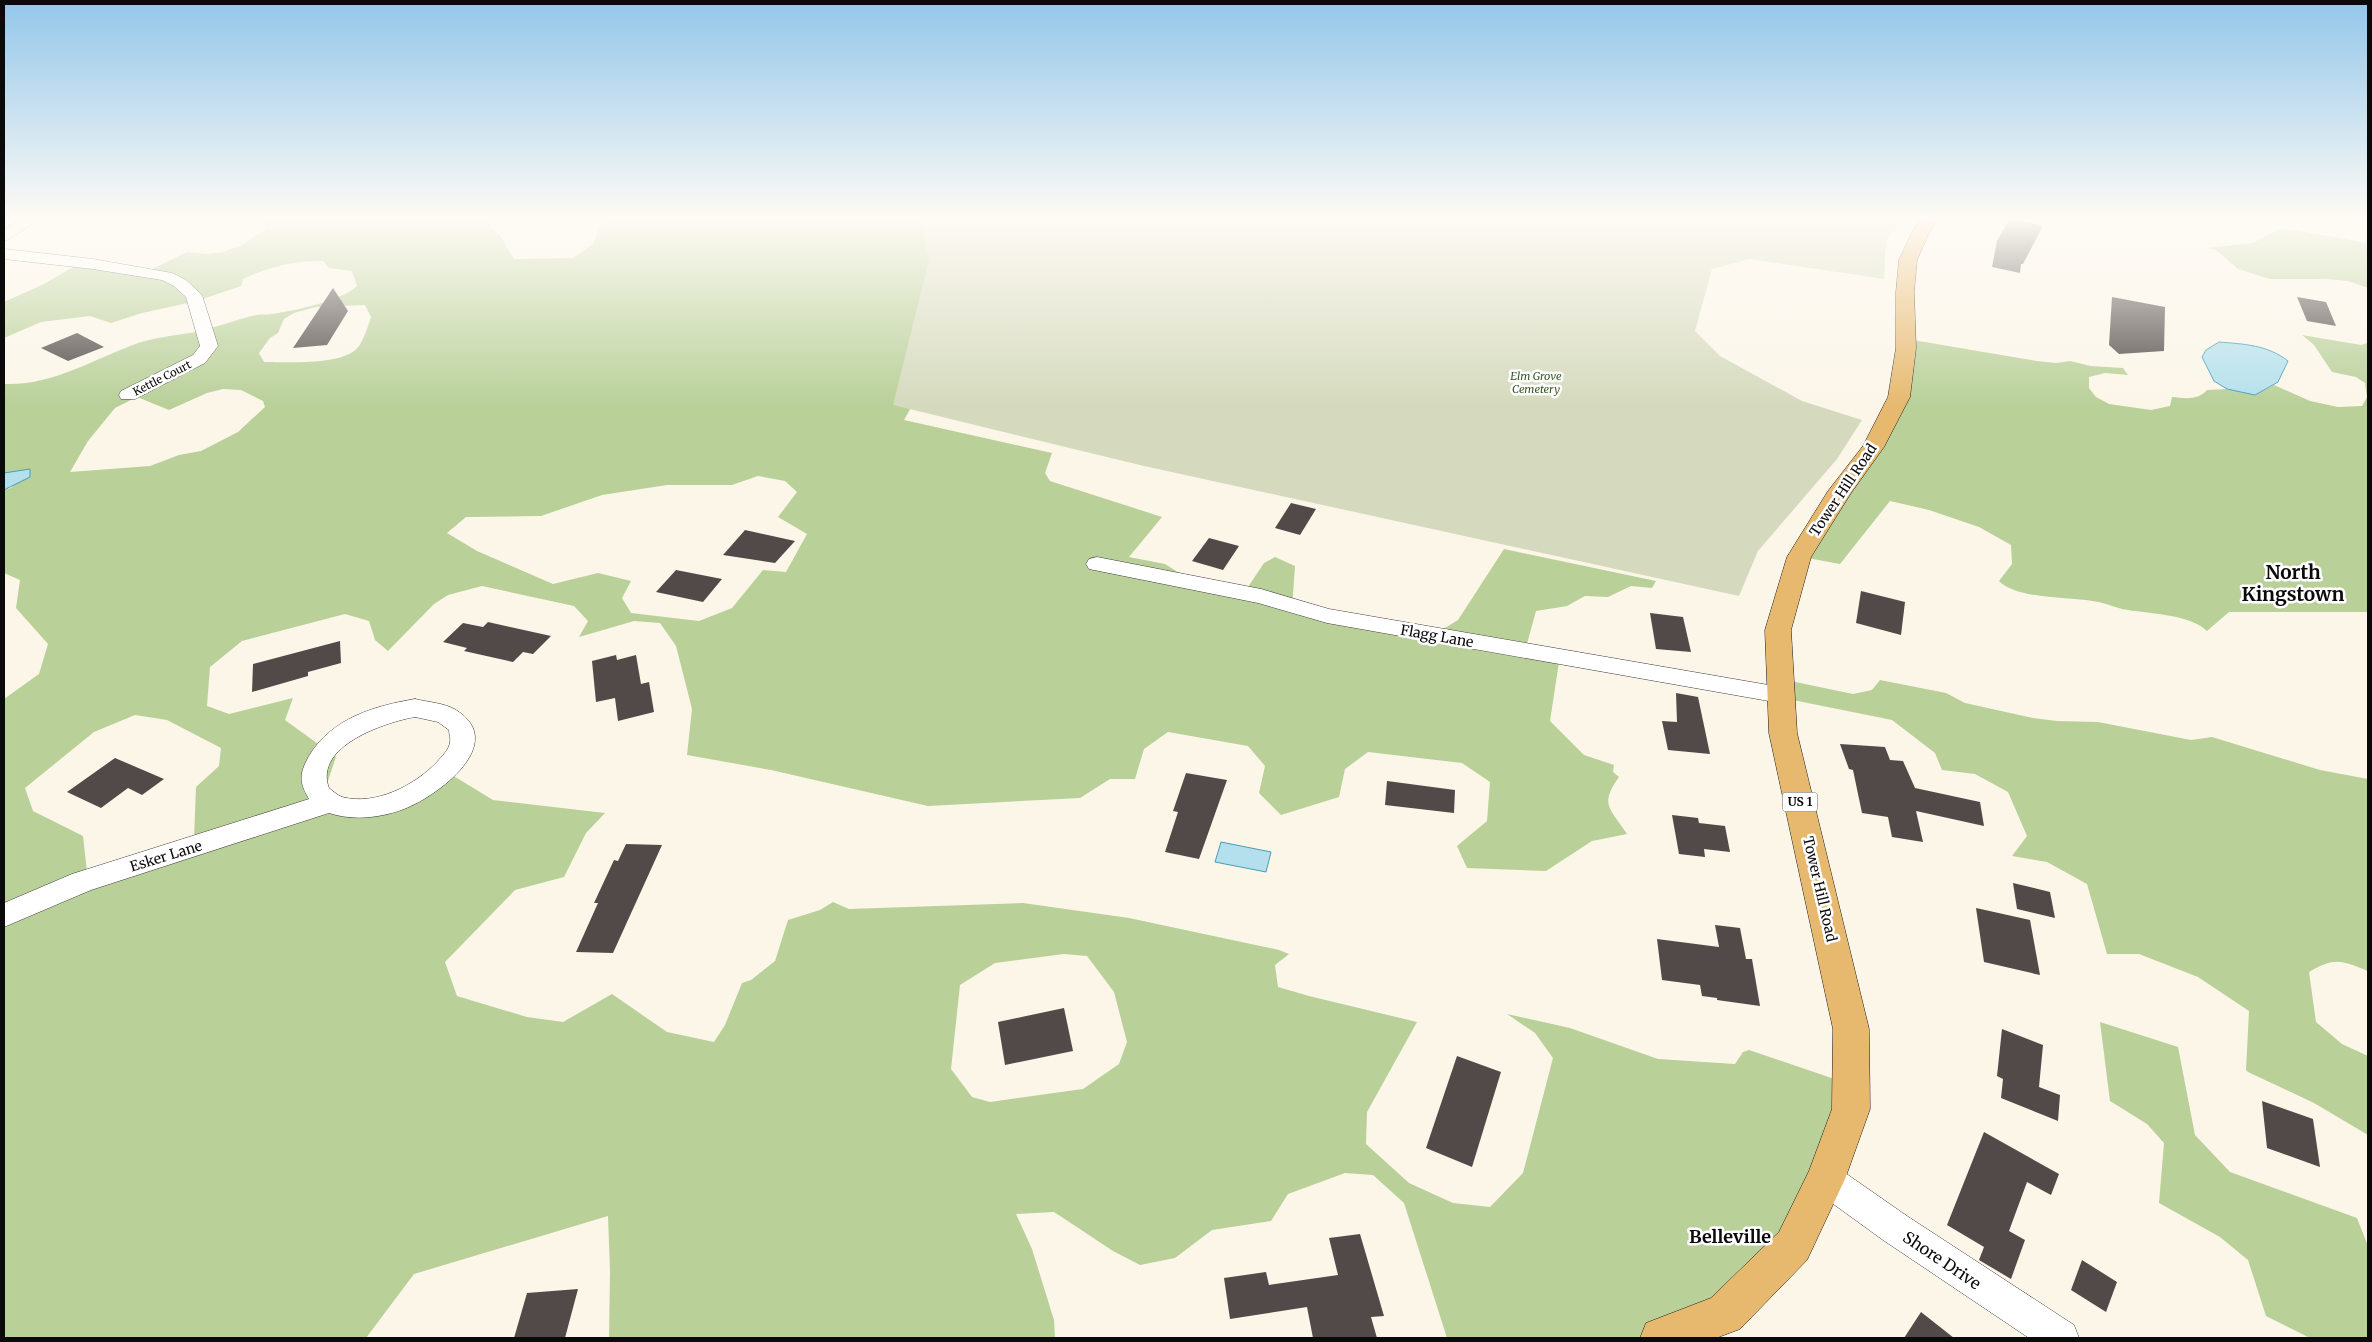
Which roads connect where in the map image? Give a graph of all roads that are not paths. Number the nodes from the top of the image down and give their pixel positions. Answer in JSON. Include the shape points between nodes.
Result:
{"nodes":[{"id":1,"x":173,"y":280,"type":"edge"},
{"id":2,"x":1906,"y":280,"type":"edge"},
{"id":3,"x":128,"y":395,"type":"dead end"},
{"id":4,"x":1097,"y":564,"type":"dead end"},
{"id":5,"x":1780,"y":695,"type":"junction"},
{"id":6,"x":330,"y":803,"type":"junction"},
{"id":7,"x":4,"y":915,"type":"edge"},
{"id":8,"x":1826,"y":1179,"type":"junction"},
{"id":9,"x":1662,"y":1338,"type":"edge"},
{"id":10,"x":2060,"y":1338,"type":"edge"}],
"edges":[{"from":1,"to":3,"type":"street","name":"Kettle Court","via":[[194,295],[209,346],[199,359]]},
{"from":2,"to":5,"type":"main road","name":"Tower Hill Road","number":"US 1","via":[[1906,348],[1899,397],[1873,447],[1840,491],[1799,558],[1778,630]]},
{"from":4,"to":5,"type":"street","name":"Flagg Lane","via":[[1260,596],[1327,616]]},
{"from":5,"to":8,"type":"main road","name":"Tower Hill Road","number":"US 1","via":[[1783,733],[1851,1029],[1850,1109]]},
{"from":6,"to":6,"type":"street","name":"Esker Lane","via":[[349,808],[373,807],[401,800],[426,788],[458,757],[463,741],[461,727],[451,717],[435,710],[415,708],[369,719],[347,731],[329,746],[318,762],[313,778],[317,792]]},
{"from":6,"to":7,"type":"street","name":"Esker Lane","via":[[82,882]]},
{"from":8,"to":9,"type":"main road","name":"Tower Hill Road","number":"US 1","via":[[1792,1246],[1725,1314]]},
{"from":8,"to":10,"type":"street","name":"Shore Drive"}]}
